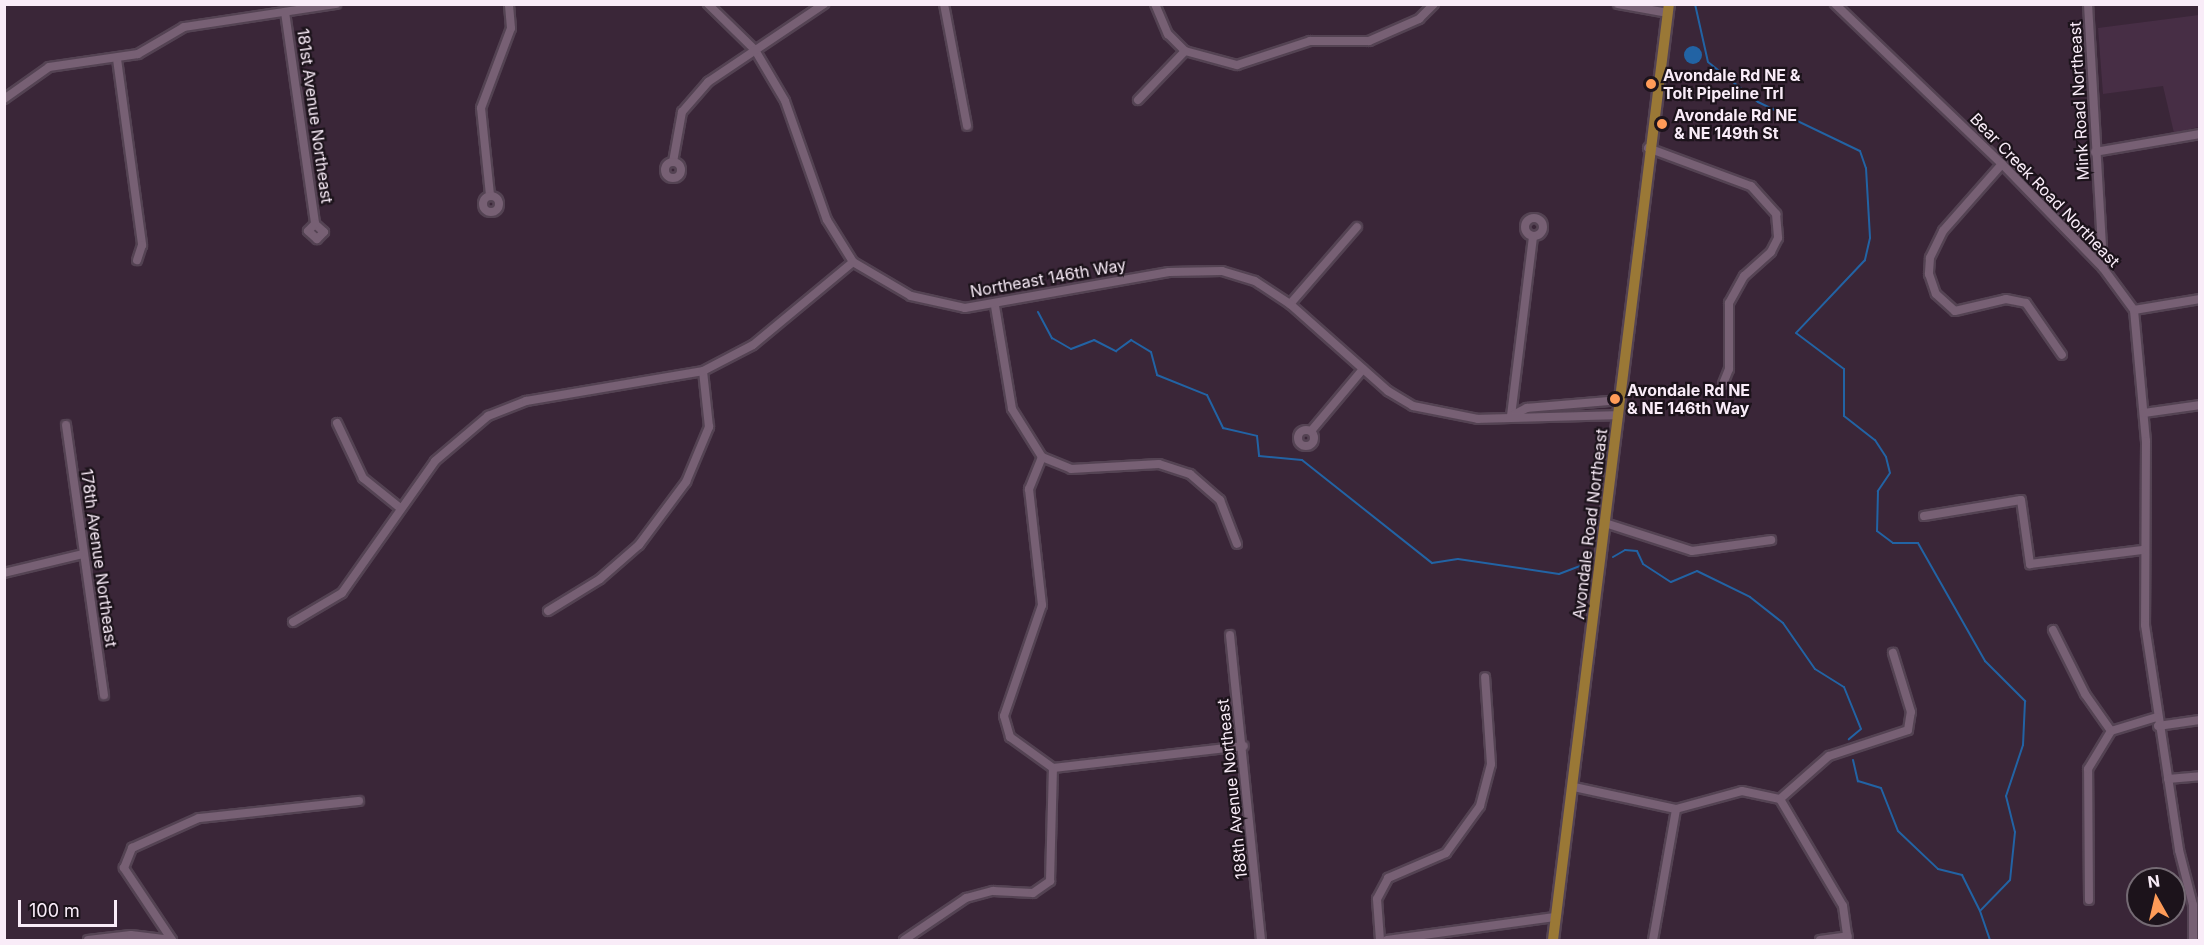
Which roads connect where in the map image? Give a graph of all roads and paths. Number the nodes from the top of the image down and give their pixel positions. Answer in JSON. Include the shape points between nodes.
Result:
{"nodes":[{"id":1,"x":336,"y":4,"type":"edge"},
{"id":2,"x":509,"y":4,"type":"edge"},
{"id":3,"x":708,"y":4,"type":"edge"},
{"id":4,"x":824,"y":4,"type":"edge"},
{"id":5,"x":944,"y":4,"type":"edge"},
{"id":6,"x":1155,"y":4,"type":"edge"},
{"id":7,"x":1434,"y":4,"type":"edge"},
{"id":8,"x":1618,"y":4,"type":"edge"},
{"id":9,"x":1834,"y":4,"type":"edge"},
{"id":10,"x":2088,"y":4,"type":"edge"},
{"id":11,"x":1668,"y":9,"type":"edge"},
{"id":12,"x":285,"y":12,"type":"junction"},
{"id":13,"x":755,"y":50,"type":"junction"},
{"id":14,"x":1185,"y":51,"type":"junction"},
{"id":15,"x":117,"y":59,"type":"junction"},
{"id":16,"x":4,"y":99,"type":"edge"},
{"id":17,"x":1138,"y":100,"type":"dead end"},
{"id":18,"x":967,"y":126,"type":"dead end"},
{"id":19,"x":2199,"y":134,"type":"edge"},
{"id":20,"x":1648,"y":148,"type":"junction"},
{"id":21,"x":2095,"y":152,"type":"junction"},
{"id":22,"x":674,"y":162,"type":"dead end"},
{"id":23,"x":2002,"y":164,"type":"junction"},
{"id":24,"x":490,"y":195,"type":"dead end"},
{"id":25,"x":315,"y":224,"type":"dead end"},
{"id":26,"x":1357,"y":227,"type":"dead end"},
{"id":27,"x":1533,"y":236,"type":"dead end"},
{"id":28,"x":137,"y":260,"type":"dead end"},
{"id":29,"x":853,"y":261,"type":"junction"},
{"id":30,"x":2103,"y":268,"type":"junction"},
{"id":31,"x":2199,"y":299,"type":"edge"},
{"id":32,"x":1290,"y":304,"type":"junction"},
{"id":33,"x":995,"y":306,"type":"junction"},
{"id":34,"x":2134,"y":310,"type":"junction"},
{"id":35,"x":2062,"y":356,"type":"dead end"},
{"id":36,"x":1363,"y":369,"type":"junction"},
{"id":37,"x":703,"y":371,"type":"junction"},
{"id":38,"x":1723,"y":384,"type":"dead end"},
{"id":39,"x":1620,"y":400,"type":"junction"},
{"id":40,"x":2199,"y":405,"type":"edge"},
{"id":41,"x":2144,"y":413,"type":"junction"},
{"id":42,"x":1618,"y":415,"type":"junction"},
{"id":43,"x":1511,"y":416,"type":"junction"},
{"id":44,"x":337,"y":423,"type":"dead end"},
{"id":45,"x":66,"y":425,"type":"dead end"},
{"id":46,"x":1311,"y":431,"type":"dead end"},
{"id":47,"x":1042,"y":456,"type":"junction"},
{"id":48,"x":399,"y":507,"type":"junction"},
{"id":49,"x":1924,"y":516,"type":"dead end"},
{"id":50,"x":1605,"y":522,"type":"junction"},
{"id":51,"x":1771,"y":540,"type":"dead end"},
{"id":52,"x":1237,"y":544,"type":"dead end"},
{"id":53,"x":2142,"y":550,"type":"junction"},
{"id":54,"x":83,"y":554,"type":"junction"},
{"id":55,"x":4,"y":573,"type":"edge"},
{"id":56,"x":548,"y":611,"type":"dead end"},
{"id":57,"x":293,"y":622,"type":"dead end"},
{"id":58,"x":2053,"y":630,"type":"dead end"},
{"id":59,"x":1230,"y":635,"type":"dead end"},
{"id":60,"x":1893,"y":653,"type":"dead end"},
{"id":61,"x":1485,"y":677,"type":"dead end"},
{"id":62,"x":104,"y":695,"type":"dead end"},
{"id":63,"x":2199,"y":720,"type":"edge"},
{"id":64,"x":2158,"y":721,"type":"junction"},
{"id":65,"x":2111,"y":731,"type":"junction"},
{"id":66,"x":1244,"y":746,"type":"junction"},
{"id":67,"x":1053,"y":768,"type":"junction"},
{"id":68,"x":2199,"y":776,"type":"edge"},
{"id":69,"x":2168,"y":779,"type":"junction"},
{"id":70,"x":1574,"y":787,"type":"junction"},
{"id":71,"x":1780,"y":799,"type":"junction"},
{"id":72,"x":358,"y":801,"type":"dead end"},
{"id":73,"x":1676,"y":809,"type":"junction"},
{"id":74,"x":2089,"y":900,"type":"dead end"},
{"id":75,"x":1556,"y":917,"type":"junction"},
{"id":76,"x":131,"y":938,"type":"edge"},
{"id":77,"x":1848,"y":938,"type":"edge"},
{"id":78,"x":88,"y":940,"type":"edge"},
{"id":79,"x":172,"y":940,"type":"edge"},
{"id":80,"x":904,"y":940,"type":"edge"},
{"id":81,"x":1261,"y":940,"type":"edge"},
{"id":82,"x":1380,"y":940,"type":"edge"},
{"id":83,"x":1387,"y":940,"type":"edge"},
{"id":84,"x":1554,"y":940,"type":"edge"},
{"id":85,"x":1653,"y":940,"type":"edge"},
{"id":86,"x":1820,"y":940,"type":"edge"},
{"id":87,"x":2193,"y":940,"type":"edge"}],
"edges":[{"from":1,"to":12,"type":"street"},
{"from":2,"to":24,"type":"street","via":[[511,28],[481,108]]},
{"from":3,"to":13,"type":"street"},
{"from":4,"to":13,"type":"street"},
{"from":5,"to":18,"type":"street"},
{"from":6,"to":14,"type":"street","via":[[1168,34]]},
{"from":7,"to":14,"type":"street","via":[[1391,32],[1355,46],[1304,42],[1237,65]]},
{"from":8,"to":11,"type":"street"},
{"from":9,"to":23,"type":"street","name":"Bear Creek Road Northeast"},
{"from":10,"to":21,"type":"street","name":"Mink Road Northeast"},
{"from":11,"to":20,"type":"main road","name":"Avondale Road Northeast"},
{"from":12,"to":15,"type":"street","via":[[184,27]]},
{"from":12,"to":25,"type":"street","name":"181st Avenue Northeast"},
{"from":13,"to":22,"type":"street","via":[[708,82],[682,112]]},
{"from":13,"to":29,"type":"street","via":[[785,101],[827,220]]},
{"from":14,"to":17,"type":"street"},
{"from":15,"to":16,"type":"street","via":[[49,67]]},
{"from":15,"to":28,"type":"street","via":[[142,246]]},
{"from":19,"to":21,"type":"street"},
{"from":20,"to":38,"type":"street","via":[[1750,186],[1776,214],[1778,238],[1771,252],[1744,276],[1729,303],[1729,369]]},
{"from":20,"to":39,"type":"main road","name":"Avondale Road Northeast"},
{"from":21,"to":30,"type":"street","name":"Mink Road Northeast"},
{"from":23,"to":30,"type":"street","name":"Bear Creek Road Northeast"},
{"from":23,"to":35,"type":"street","via":[[1943,231],[1930,258],[1929,274],[1936,294],[1955,311],[2006,299],[2026,303]]},
{"from":26,"to":32,"type":"street"},
{"from":27,"to":43,"type":"street"},
{"from":29,"to":33,"type":"street","name":"Northeast 146th Way","via":[[882,283],[933,303]]},
{"from":29,"to":37,"type":"street","via":[[753,345]]},
{"from":30,"to":34,"type":"street","name":"Bear Creek Road Northeast"},
{"from":31,"to":34,"type":"street"},
{"from":32,"to":33,"type":"street","name":"Northeast 146th Way","via":[[1255,281],[1197,269]]},
{"from":32,"to":36,"type":"street","name":"Northeast 146th Way"},
{"from":33,"to":47,"type":"street","via":[[1012,409]]},
{"from":34,"to":41,"type":"street"},
{"from":36,"to":43,"type":"street","name":"Northeast 146th Way","via":[[1388,392],[1430,412],[1478,419]]},
{"from":36,"to":46,"type":"street"},
{"from":37,"to":48,"type":"street","via":[[508,406],[453,443]]},
{"from":37,"to":56,"type":"street","via":[[709,427],[686,482],[639,545],[600,579]]},
{"from":39,"to":42,"type":"main road","name":"Avondale Road Northeast"},
{"from":39,"to":43,"type":"street","via":[[1527,408]]},
{"from":40,"to":41,"type":"street"},
{"from":41,"to":53,"type":"street"},
{"from":42,"to":43,"type":"street","name":"Northeast 146th Way"},
{"from":42,"to":50,"type":"main road","name":"Avondale Road Northeast"},
{"from":44,"to":48,"type":"street","via":[[363,478]]},
{"from":45,"to":54,"type":"street","name":"178th Avenue Northeast"},
{"from":47,"to":52,"type":"street","via":[[1086,471],[1159,465],[1208,485],[1229,519]]},
{"from":47,"to":67,"type":"street","via":[[1029,489],[1042,605],[1004,716],[1010,737]]},
{"from":48,"to":57,"type":"street","via":[[342,593]]},
{"from":49,"to":53,"type":"street","via":[[2021,500],[2030,564]]},
{"from":50,"to":51,"type":"street","via":[[1692,551]]},
{"from":50,"to":70,"type":"main road","name":"Avondale Road Northeast"},
{"from":53,"to":64,"type":"street"},
{"from":54,"to":55,"type":"street"},
{"from":54,"to":62,"type":"street","name":"178th Avenue Northeast"},
{"from":58,"to":65,"type":"street","via":[[2085,694]]},
{"from":59,"to":66,"type":"street","name":"188th Avenue Northeast"},
{"from":60,"to":71,"type":"street","via":[[1911,712],[1908,730],[1829,756]]},
{"from":61,"to":82,"type":"street","via":[[1491,764],[1480,806],[1446,853],[1388,878],[1377,898]]},
{"from":63,"to":64,"type":"street"},
{"from":64,"to":65,"type":"street"},
{"from":64,"to":69,"type":"street"},
{"from":65,"to":74,"type":"street","via":[[2088,769]]},
{"from":66,"to":67,"type":"street"},
{"from":66,"to":81,"type":"street","name":"188th Avenue Northeast"},
{"from":67,"to":80,"type":"street","via":[[1050,881],[1033,893],[993,891],[966,898]]},
{"from":68,"to":69,"type":"street"},
{"from":69,"to":87,"type":"street","via":[[2193,905]]},
{"from":70,"to":73,"type":"street"},
{"from":70,"to":75,"type":"main road","name":"Avondale Road Northeast"},
{"from":71,"to":73,"type":"street","via":[[1742,790]]},
{"from":71,"to":77,"type":"street","via":[[1843,906]]},
{"from":72,"to":79,"type":"street","via":[[199,818],[132,848],[124,868]]},
{"from":73,"to":85,"type":"street"},
{"from":75,"to":83,"type":"street"},
{"from":75,"to":84,"type":"main road","name":"Avondale Road Northeast"},
{"from":76,"to":78,"type":"street"},
{"from":76,"to":79,"type":"street"},
{"from":77,"to":86,"type":"street"}]}
